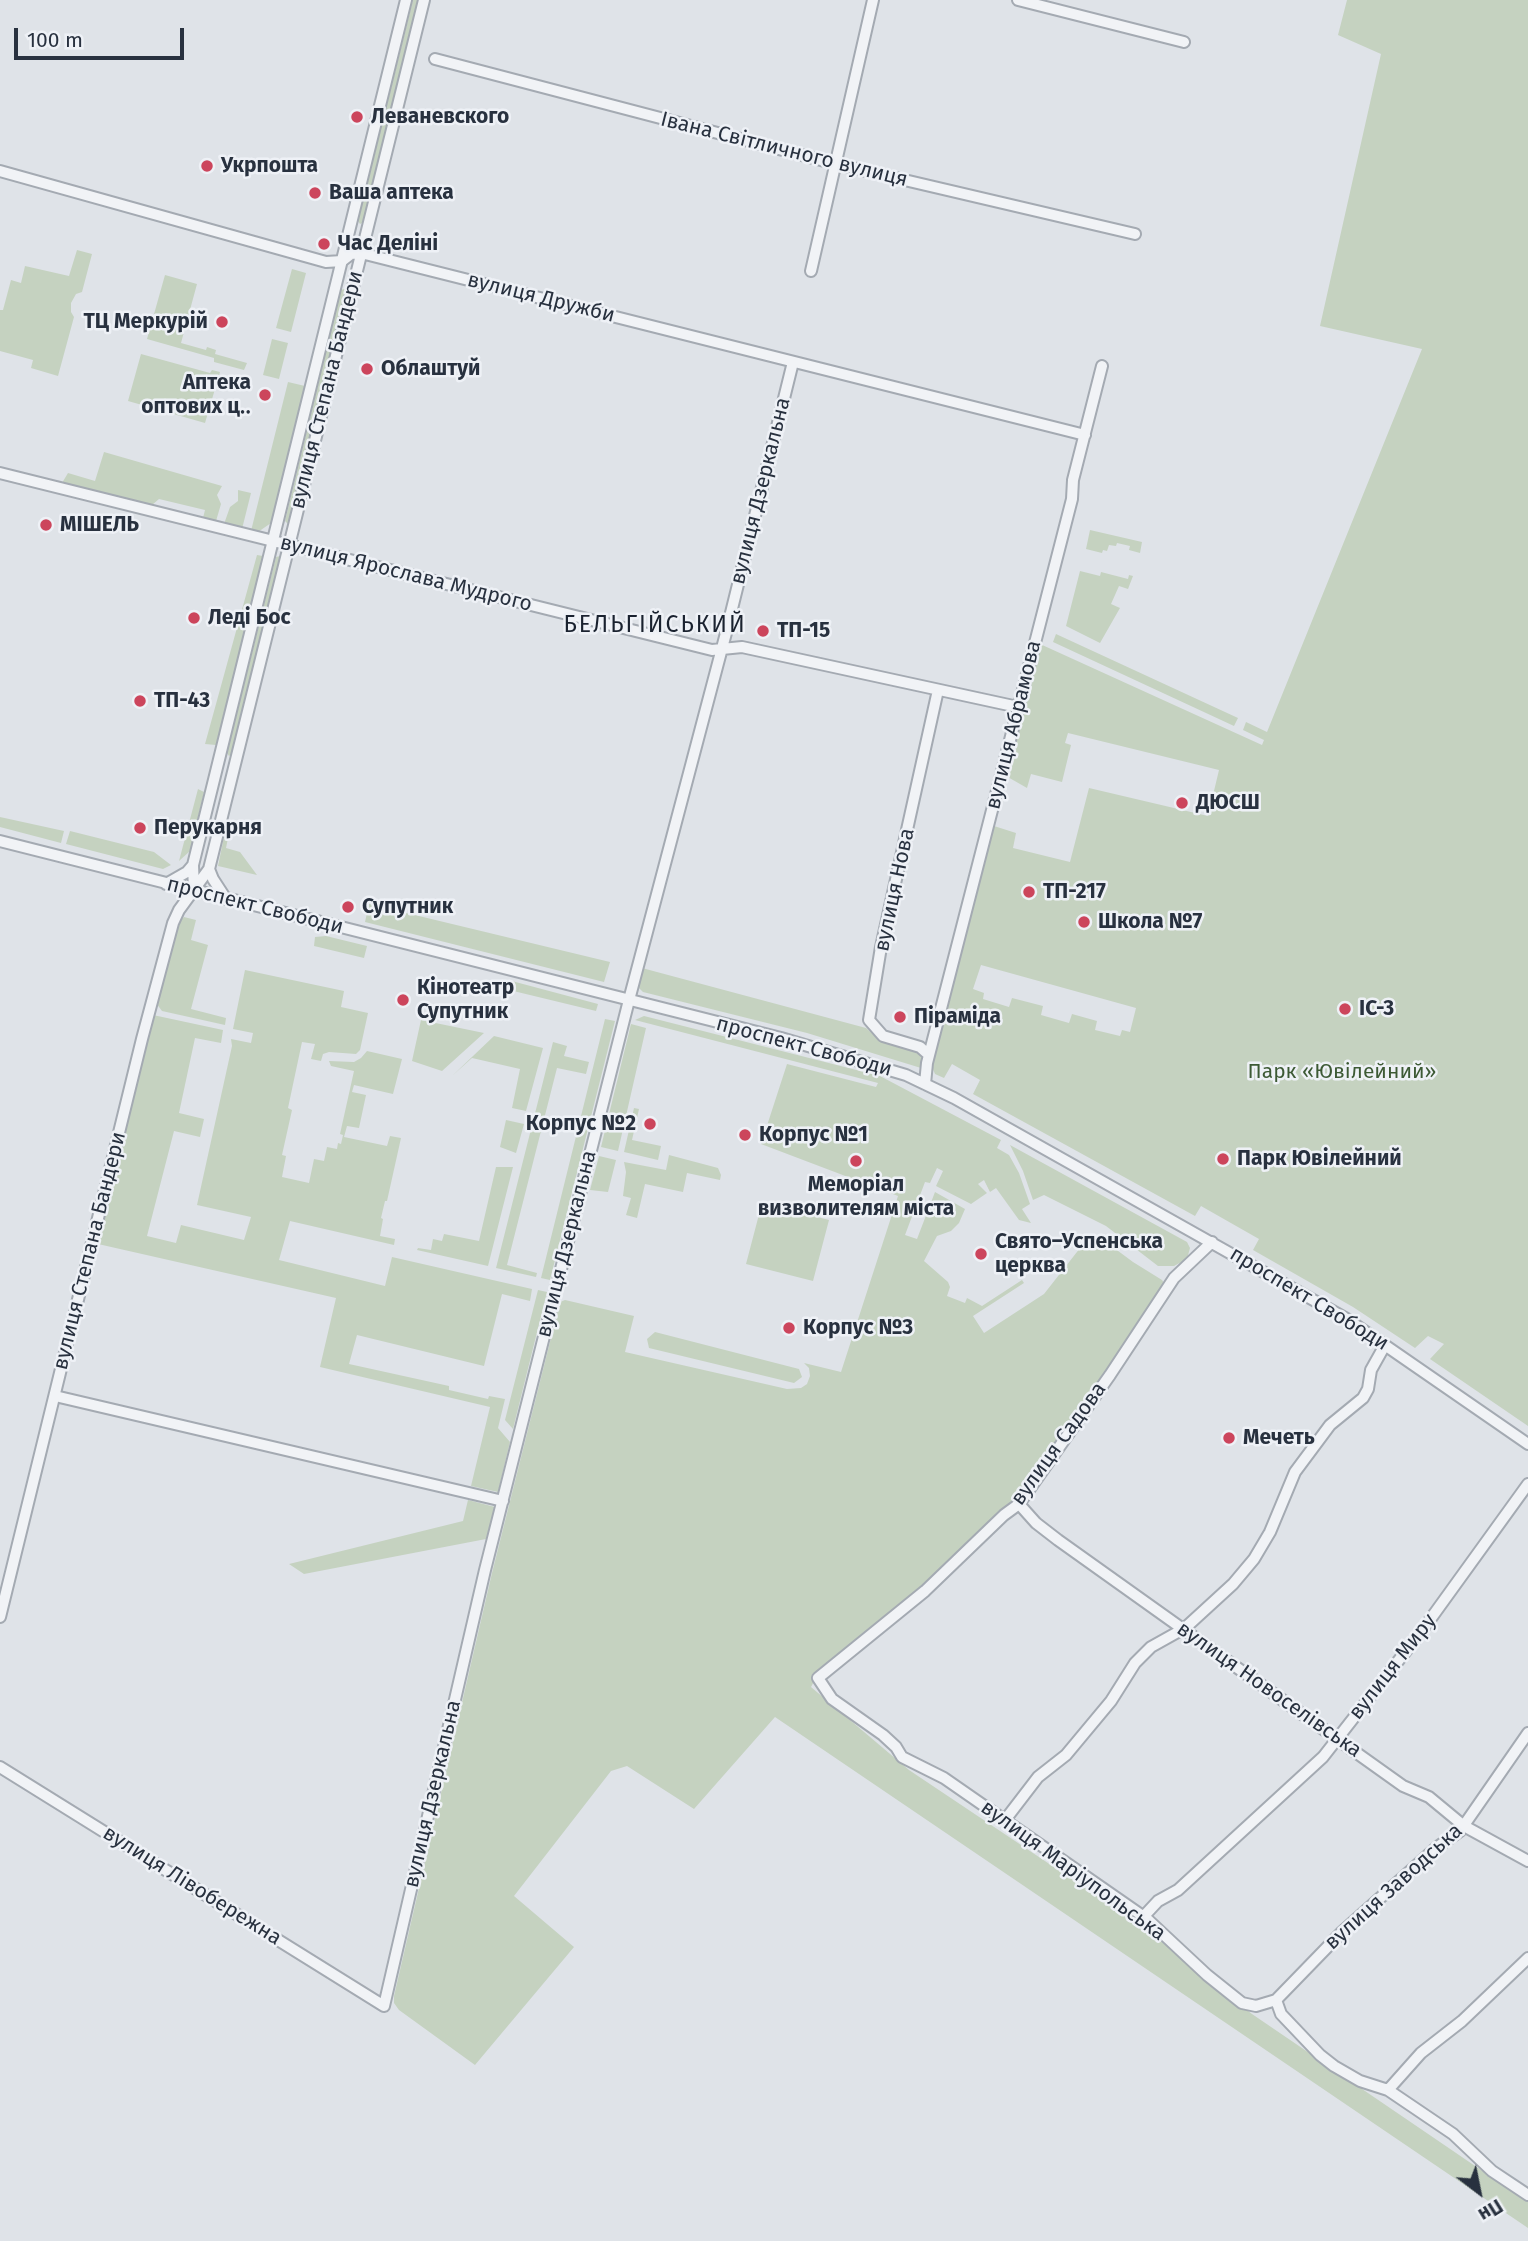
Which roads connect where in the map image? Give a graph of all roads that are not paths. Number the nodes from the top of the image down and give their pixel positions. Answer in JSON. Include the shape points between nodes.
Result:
{"nodes":[{"id":1,"x":407,"y":0,"type":"edge"},
{"id":2,"x":424,"y":0,"type":"edge"},
{"id":3,"x":873,"y":0,"type":"edge"},
{"id":4,"x":1018,"y":0,"type":"edge"},
{"id":5,"x":1184,"y":42,"type":"dead end"},
{"id":6,"x":435,"y":60,"type":"dead end"},
{"id":7,"x":836,"y":164,"type":"junction"},
{"id":8,"x":0,"y":171,"type":"edge"},
{"id":9,"x":1135,"y":234,"type":"dead end"},
{"id":10,"x":361,"y":253,"type":"junction"},
{"id":11,"x":342,"y":261,"type":"junction"},
{"id":12,"x":811,"y":271,"type":"dead end"},
{"id":13,"x":793,"y":362,"type":"junction"},
{"id":14,"x":1102,"y":366,"type":"dead end"},
{"id":15,"x":1084,"y":435,"type":"junction"},
{"id":16,"x":0,"y":473,"type":"edge"},
{"id":17,"x":273,"y":542,"type":"junction"},
{"id":18,"x":289,"y":546,"type":"junction"},
{"id":19,"x":721,"y":649,"type":"junction"},
{"id":20,"x":938,"y":690,"type":"junction"},
{"id":21,"x":1018,"y":707,"type":"junction"},
{"id":22,"x":221,"y":752,"type":"junction"},
{"id":23,"x":237,"y":757,"type":"junction"},
{"id":24,"x":218,"y":764,"type":"junction"},
{"id":25,"x":234,"y":769,"type":"junction"},
{"id":26,"x":0,"y":841,"type":"edge"},
{"id":27,"x":192,"y":865,"type":"junction"},
{"id":28,"x":209,"y":869,"type":"junction"},
{"id":29,"x":166,"y":884,"type":"junction"},
{"id":30,"x":194,"y":891,"type":"junction"},
{"id":31,"x":226,"y":899,"type":"junction"},
{"id":32,"x":629,"y":1000,"type":"junction"},
{"id":33,"x":929,"y":1055,"type":"junction"},
{"id":34,"x":925,"y":1084,"type":"junction"},
{"id":35,"x":1212,"y":1242,"type":"junction"},
{"id":36,"x":1385,"y":1345,"type":"junction"},
{"id":37,"x":55,"y":1396,"type":"junction"},
{"id":38,"x":1528,"y":1444,"type":"edge"},
{"id":39,"x":1528,"y":1484,"type":"edge"},
{"id":40,"x":503,"y":1501,"type":"junction"},
{"id":41,"x":1019,"y":1504,"type":"junction"},
{"id":42,"x":0,"y":1617,"type":"edge"},
{"id":43,"x":1183,"y":1629,"type":"junction"},
{"id":44,"x":818,"y":1678,"type":"joint"},
{"id":45,"x":1528,"y":1733,"type":"edge"},
{"id":46,"x":1337,"y":1739,"type":"junction"},
{"id":47,"x":0,"y":1768,"type":"edge"},
{"id":48,"x":1005,"y":1819,"type":"junction"},
{"id":49,"x":1464,"y":1826,"type":"junction"},
{"id":50,"x":1528,"y":1861,"type":"edge"},
{"id":51,"x":1143,"y":1916,"type":"junction"},
{"id":52,"x":1528,"y":1958,"type":"edge"},
{"id":53,"x":1276,"y":2000,"type":"junction"},
{"id":54,"x":384,"y":2006,"type":"joint"},
{"id":55,"x":1388,"y":2090,"type":"junction"},
{"id":56,"x":1528,"y":2195,"type":"edge"}],
"edges":[{"from":1,"to":11,"type":"street","name":"вулиця Степана Бандери"},
{"from":2,"to":10,"type":"street","name":"вулиця Степана Бандери"},
{"from":3,"to":7,"type":"street"},
{"from":4,"to":5,"type":"street"},
{"from":6,"to":7,"type":"street","name":"Івана Світличного вулиця"},
{"from":7,"to":9,"type":"street","name":"Івана Світличного вулиця"},
{"from":7,"to":12,"type":"street"},
{"from":8,"to":11,"type":"street","via":[[326,262]]},
{"from":10,"to":11,"type":"street"},
{"from":10,"to":13,"type":"street","name":"вулиця Дружби"},
{"from":10,"to":18,"type":"street","name":"вулиця Степана Бандери"},
{"from":11,"to":17,"type":"street","name":"вулиця Степана Бандери"},
{"from":13,"to":15,"type":"street","name":"вулиця Дружби"},
{"from":13,"to":19,"type":"street","name":"вулиця Дзеркальна"},
{"from":14,"to":15,"type":"street","name":"вулиця Абрамова"},
{"from":15,"to":21,"type":"street","name":"вулиця Абрамова"},
{"from":16,"to":17,"type":"street","name":"вулиця Ярослава Мудрого"},
{"from":17,"to":18,"type":"street","name":"вулиця Ярослава Мудрого"},
{"from":17,"to":22,"type":"street","name":"вулиця Степана Бандери"},
{"from":18,"to":19,"type":"street","name":"вулиця Ярослава Мудрого"},
{"from":18,"to":23,"type":"street","name":"вулиця Степана Бандери"},
{"from":19,"to":20,"type":"street","name":"вулиця Ярослава Мудрого","via":[[742,647]]},
{"from":19,"to":32,"type":"street","name":"вулиця Дзеркальна"},
{"from":20,"to":21,"type":"street","name":"вулиця Ярослава Мудрого"},
{"from":20,"to":33,"type":"street","name":"вулиця Нова","via":[[869,1020],[883,1036],[920,1047]]},
{"from":21,"to":33,"type":"street","name":"вулиця Абрамова"},
{"from":22,"to":23,"type":"street","via":[[228,758]]},
{"from":22,"to":24,"type":"street","name":"вулиця Степана Бандери"},
{"from":23,"to":25,"type":"street","name":"вулиця Степана Бандери"},
{"from":24,"to":25,"type":"street","via":[[227,762]]},
{"from":24,"to":27,"type":"street","name":"вулиця Степана Бандери"},
{"from":25,"to":28,"type":"street","name":"вулиця Степана Бандери"},
{"from":26,"to":29,"type":"street","name":"проспект Свободи"},
{"from":27,"to":29,"type":"street"},
{"from":27,"to":30,"type":"street","name":"вулиця Степана Бандери"},
{"from":28,"to":30,"type":"street","name":"вулиця Степана Бандери"},
{"from":28,"to":31,"type":"street"},
{"from":29,"to":30,"type":"street","name":"проспект Свободи"},
{"from":30,"to":31,"type":"street","name":"проспект Свободи"},
{"from":30,"to":37,"type":"street","name":"вулиця Степана Бандери","via":[[173,923]]},
{"from":31,"to":32,"type":"street","name":"проспект Свободи"},
{"from":32,"to":34,"type":"street","name":"проспект Свободи","via":[[781,1038],[890,1069]]},
{"from":32,"to":40,"type":"street","name":"вулиця Дзеркальна"},
{"from":33,"to":34,"type":"street","name":"вулиця Абрамова"},
{"from":34,"to":35,"type":"street","name":"проспект Свободи"},
{"from":35,"to":36,"type":"street","name":"проспект Свободи"},
{"from":35,"to":41,"type":"street","name":"вулиця Садова","via":[[1174,1278]]},
{"from":36,"to":38,"type":"street","name":"проспект Свободи"},
{"from":36,"to":43,"type":"street","via":[[1363,1398],[1330,1425],[1295,1472],[1254,1559]]},
{"from":37,"to":40,"type":"street"},
{"from":37,"to":42,"type":"street","name":"вулиця Степана Бандери"},
{"from":39,"to":46,"type":"street","name":"вулиця Миру"},
{"from":40,"to":54,"type":"street","name":"вулиця Дзеркальна"},
{"from":41,"to":43,"type":"street","name":"вулиця Новоселівська","via":[[1058,1540]]},
{"from":41,"to":44,"type":"street","name":"вулиця Садова","via":[[925,1591]]},
{"from":43,"to":46,"type":"street","name":"вулиця Новоселівська"},
{"from":43,"to":48,"type":"street","via":[[1151,1647],[1135,1663],[1111,1701],[1066,1755],[1038,1777]]},
{"from":44,"to":48,"type":"street","name":"вулиця Маріупольська","via":[[832,1699],[883,1735],[901,1757],[944,1778]]},
{"from":45,"to":49,"type":"street","name":"вулиця Заводська"},
{"from":46,"to":49,"type":"street","name":"вулиця Новоселівська","via":[[1402,1786],[1429,1797]]},
{"from":46,"to":51,"type":"street","name":"вулиця Миру","via":[[1298,1782]]},
{"from":47,"to":54,"type":"street","name":"вулиця Лівобережна"},
{"from":48,"to":51,"type":"street","name":"вулиця Маріупольська"},
{"from":49,"to":50,"type":"street","name":"вулиця Новоселівська"},
{"from":49,"to":53,"type":"street","name":"вулиця Заводська","via":[[1342,1932]]},
{"from":51,"to":53,"type":"street","name":"вулиця Маріупольська","via":[[1242,2003],[1256,2006]]},
{"from":52,"to":55,"type":"street","via":[[1421,2053]]},
{"from":53,"to":55,"type":"street","via":[[1281,2014],[1320,2055],[1349,2076]]},
{"from":55,"to":56,"type":"street"}]}
